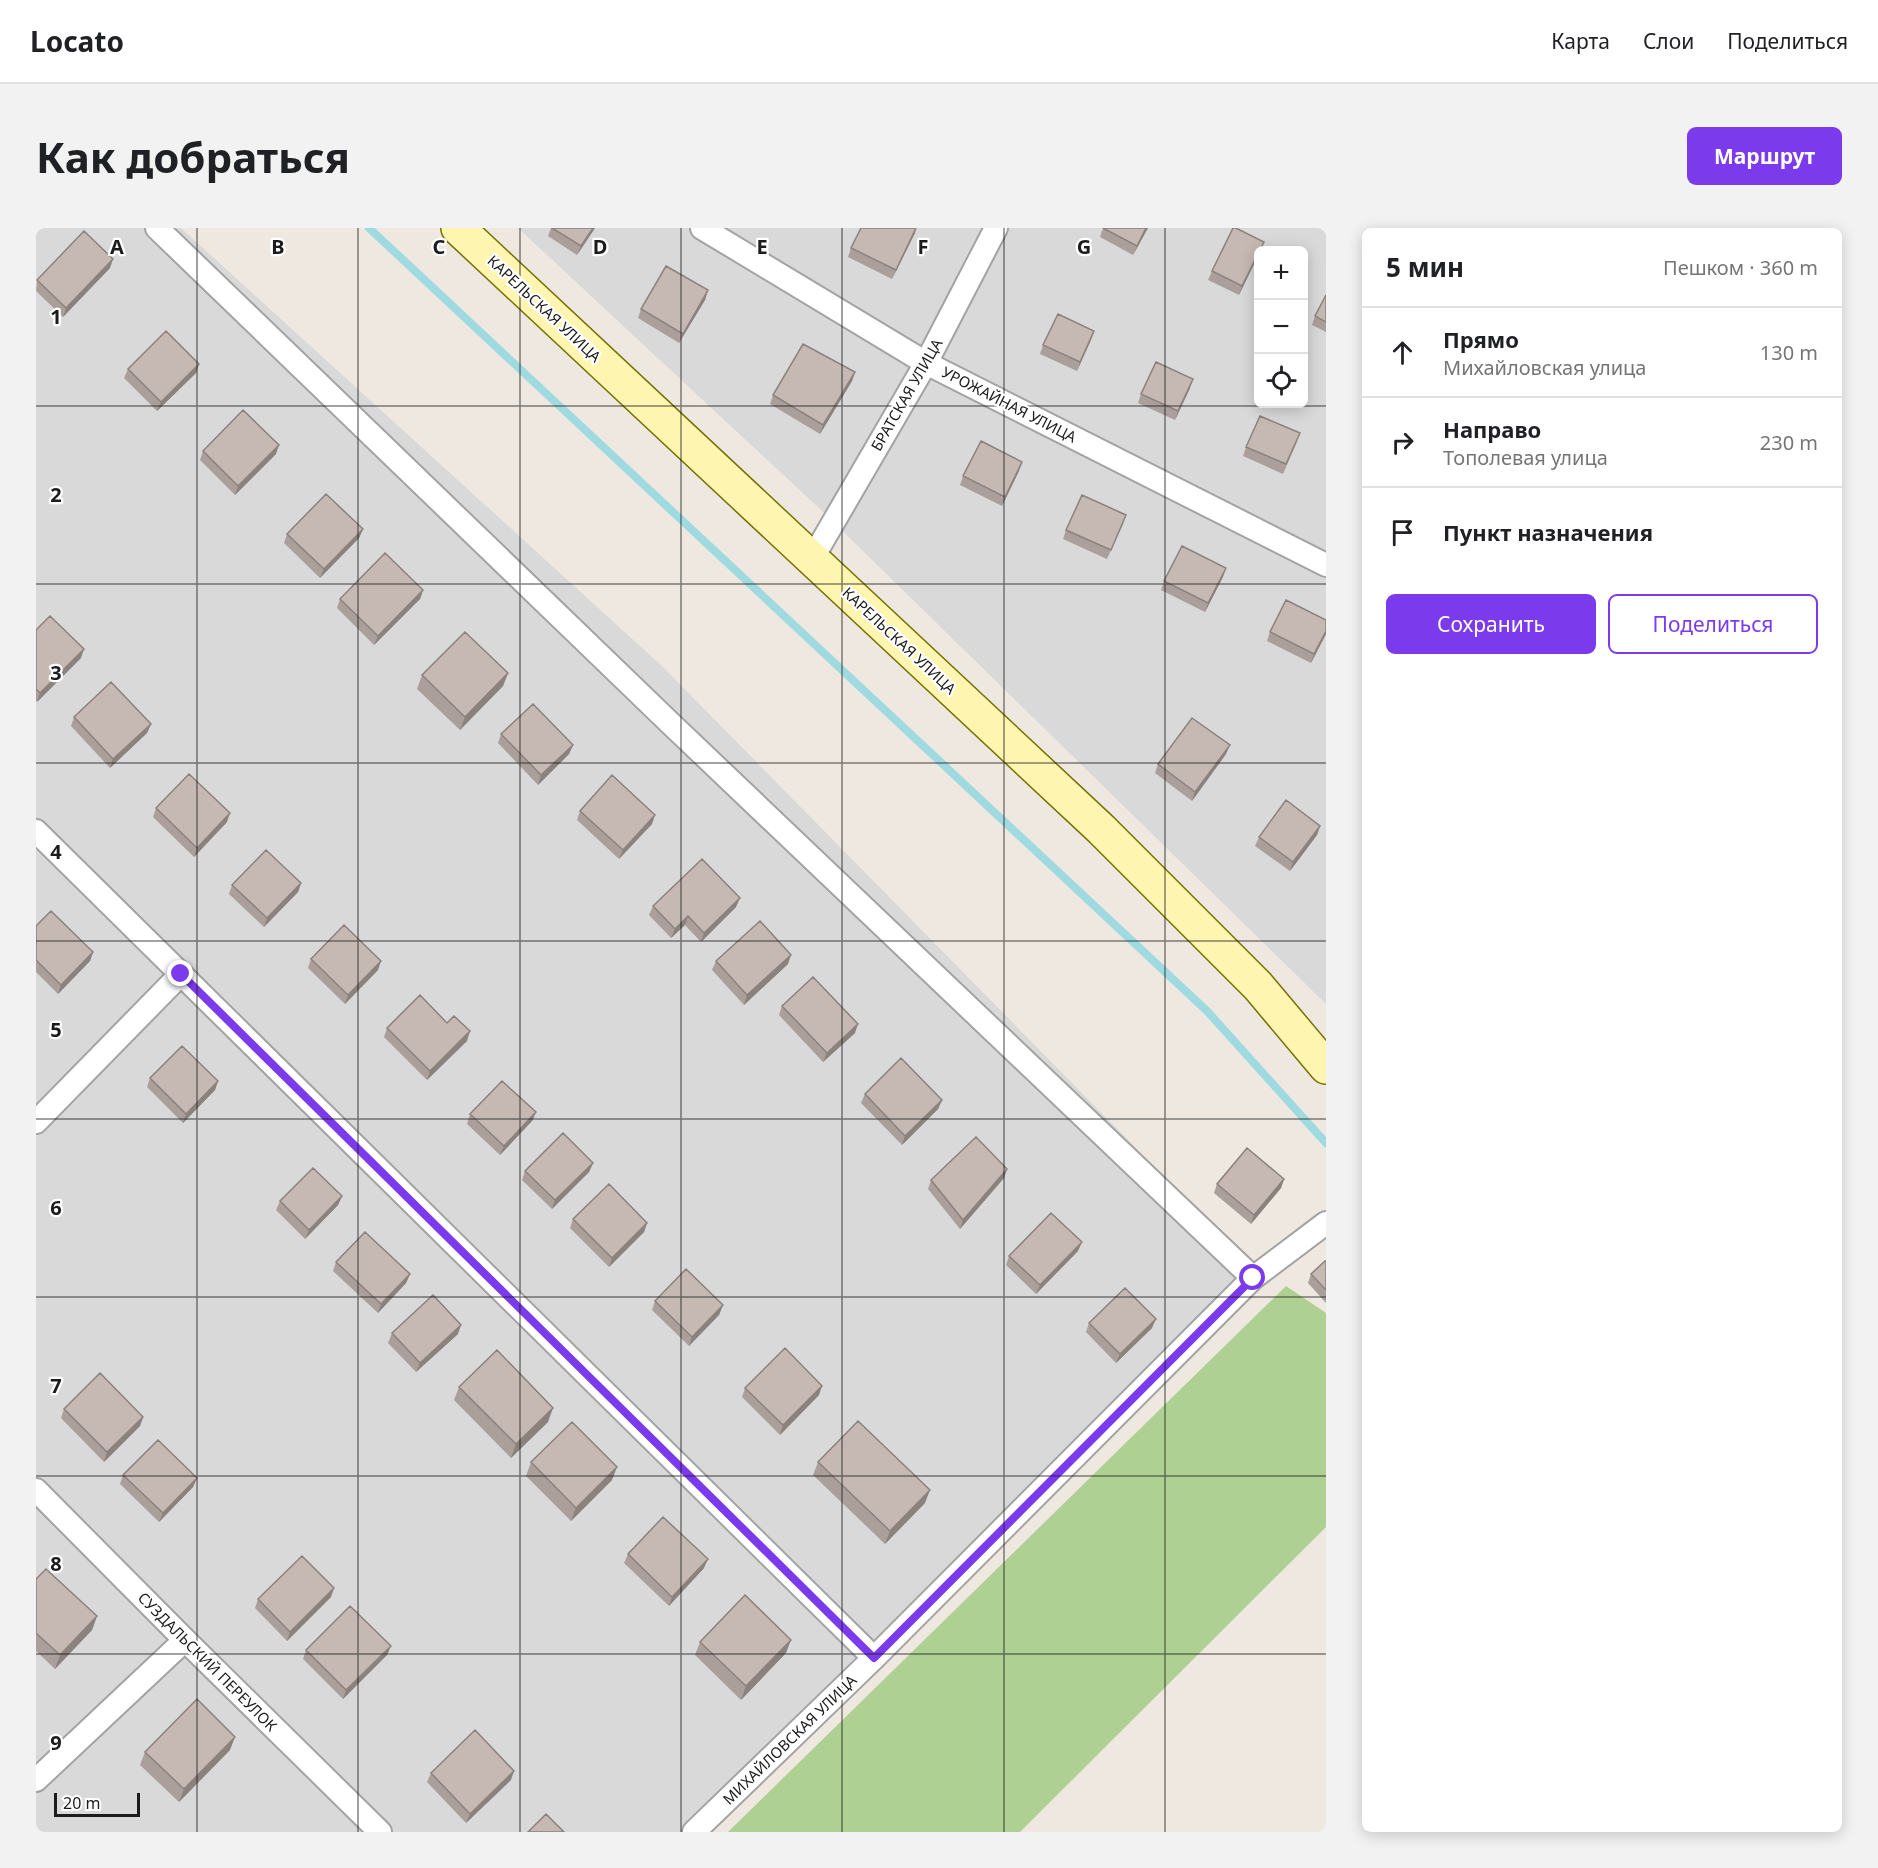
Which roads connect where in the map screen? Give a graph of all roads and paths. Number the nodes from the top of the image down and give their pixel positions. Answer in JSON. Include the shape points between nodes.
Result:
{"nodes":[{"id":1,"x":157,"y":228,"type":"edge"},
{"id":2,"x":458,"y":228,"type":"edge"},
{"id":3,"x":702,"y":228,"type":"edge"},
{"id":4,"x":996,"y":228,"type":"edge"},
{"id":5,"x":926,"y":363,"type":"junction"},
{"id":6,"x":812,"y":559,"type":"junction"},
{"id":7,"x":1326,"y":565,"type":"edge"},
{"id":8,"x":36,"y":831,"type":"edge"},
{"id":9,"x":181,"y":974,"type":"junction"},
{"id":10,"x":1326,"y":1067,"type":"edge"},
{"id":11,"x":36,"y":1122,"type":"edge"},
{"id":12,"x":1326,"y":1223,"type":"edge"},
{"id":13,"x":1253,"y":1278,"type":"junction"},
{"id":14,"x":36,"y":1490,"type":"edge"},
{"id":15,"x":185,"y":1640,"type":"junction"},
{"id":16,"x":874,"y":1658,"type":"junction"},
{"id":17,"x":36,"y":1780,"type":"edge"},
{"id":18,"x":380,"y":1832,"type":"edge"},
{"id":19,"x":694,"y":1832,"type":"edge"}],
"edges":[{"from":1,"to":13,"type":"street"},
{"from":2,"to":6,"type":"main road","name":"КАРЕЛЬСКАЯ УЛИЦА"},
{"from":3,"to":5,"type":"street","name":"УРОЖАЙНАЯ УЛИЦА"},
{"from":4,"to":5,"type":"street","name":"БРАТСКАЯ УЛИЦА"},
{"from":5,"to":6,"type":"street","name":"БРАТСКАЯ УЛИЦА"},
{"from":5,"to":7,"type":"street","name":"УРОЖАЙНАЯ УЛИЦА"},
{"from":6,"to":10,"type":"main road","name":"КАРЕЛЬСКАЯ УЛИЦА","via":[[1109,837],[1258,987]]},
{"from":8,"to":9,"type":"street"},
{"from":9,"to":11,"type":"street"},
{"from":9,"to":16,"type":"street"},
{"from":12,"to":13,"type":"street","name":"МИХАЙЛОВСКАЯ УЛИЦА"},
{"from":13,"to":16,"type":"street","name":"МИХАЙЛОВСКАЯ УЛИЦА"},
{"from":14,"to":15,"type":"street","name":"СУЗДАЛЬСКИЙ ПЕРЕУЛОК"},
{"from":15,"to":17,"type":"street"},
{"from":15,"to":18,"type":"street","name":"СУЗДАЛЬСКИЙ ПЕРЕУЛОК"},
{"from":16,"to":19,"type":"street","name":"МИХАЙЛОВСКАЯ УЛИЦА"}]}
